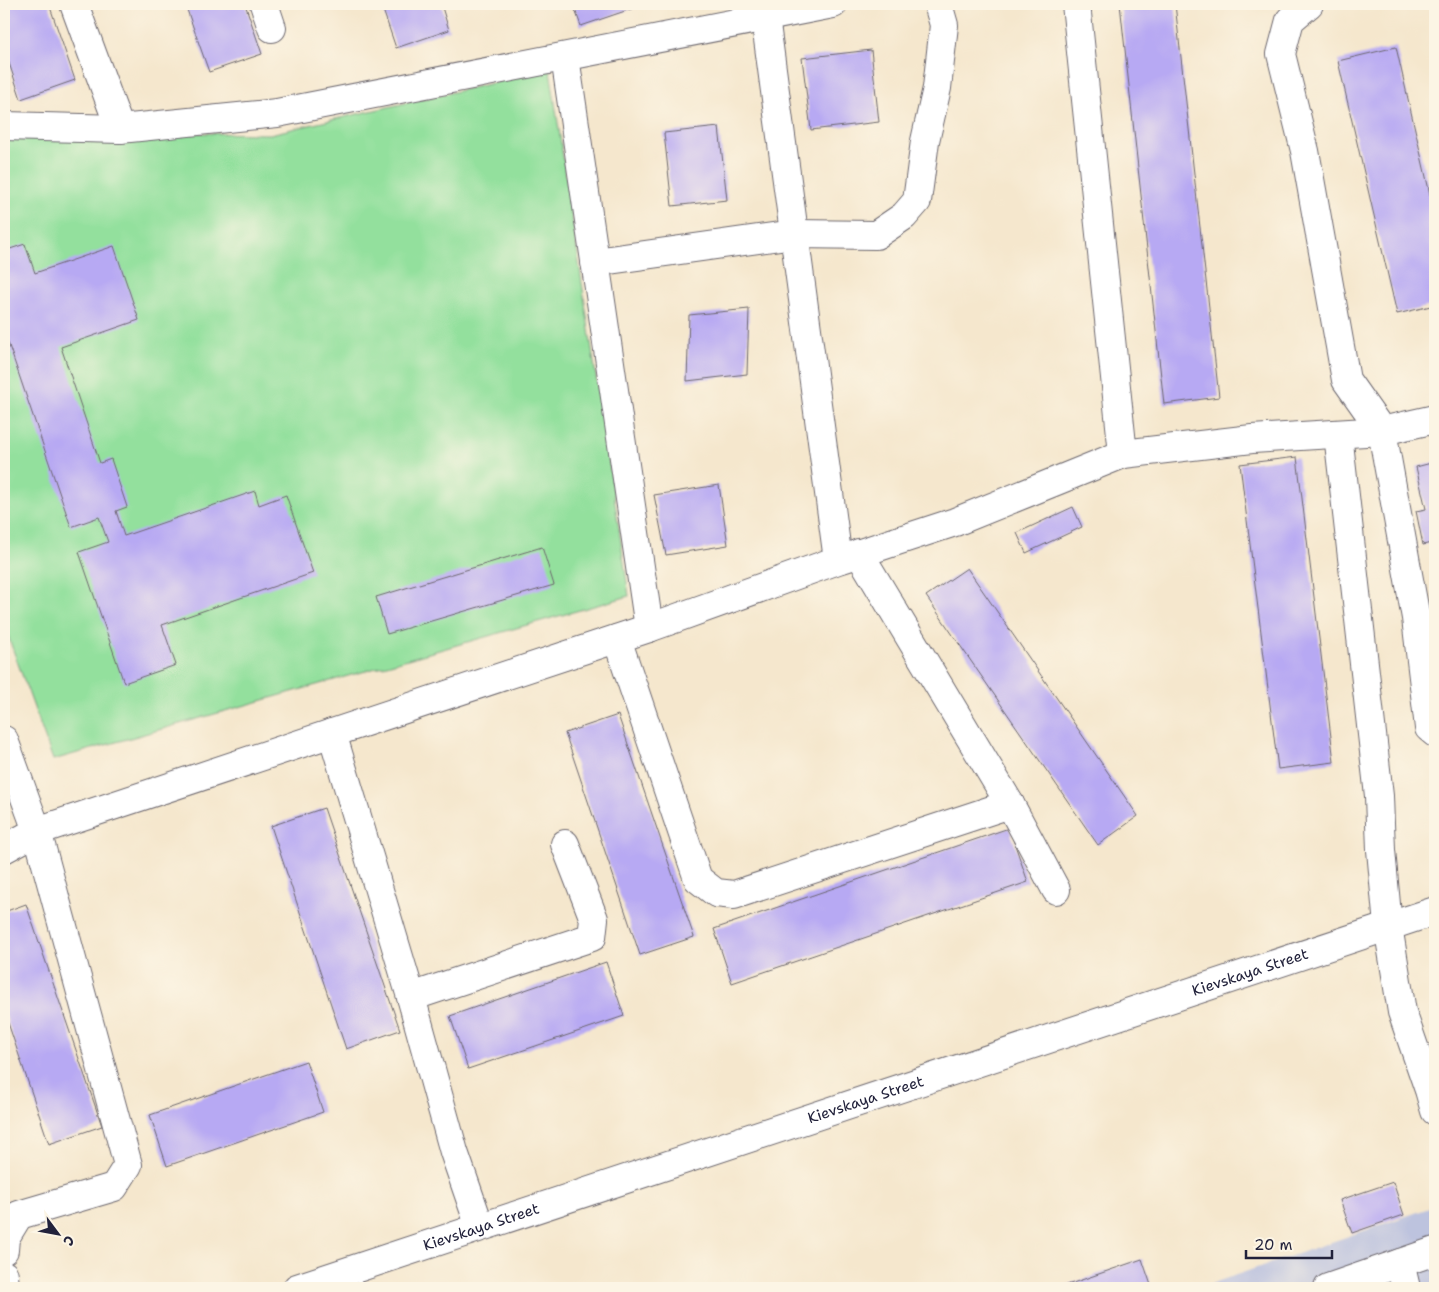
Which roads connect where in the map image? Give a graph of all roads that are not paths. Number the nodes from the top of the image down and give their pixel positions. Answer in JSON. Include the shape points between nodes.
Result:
{"nodes":[{"id":1,"x":74,"y":4,"type":"edge"},
{"id":2,"x":833,"y":4,"type":"edge"},
{"id":3,"x":938,"y":4,"type":"edge"},
{"id":4,"x":1076,"y":4,"type":"edge"},
{"id":5,"x":1309,"y":4,"type":"edge"},
{"id":6,"x":765,"y":17,"type":"junction"},
{"id":7,"x":565,"y":56,"type":"junction"},
{"id":8,"x":4,"y":126,"type":"edge"},
{"id":9,"x":120,"y":130,"type":"junction"},
{"id":10,"x":794,"y":234,"type":"junction"},
{"id":11,"x":595,"y":262,"type":"junction"},
{"id":12,"x":1435,"y":419,"type":"edge"},
{"id":13,"x":1382,"y":431,"type":"junction"},
{"id":14,"x":1338,"y":434,"type":"junction"},
{"id":15,"x":1123,"y":454,"type":"junction"},
{"id":16,"x":849,"y":556,"type":"junction"},
{"id":17,"x":649,"y":628,"type":"junction"},
{"id":18,"x":617,"y":639,"type":"junction"},
{"id":19,"x":332,"y":733,"type":"junction"},
{"id":20,"x":1435,"y":734,"type":"edge"},
{"id":21,"x":4,"y":740,"type":"edge"},
{"id":22,"x":1010,"y":804,"type":"junction"},
{"id":23,"x":37,"y":831,"type":"junction"},
{"id":24,"x":565,"y":844,"type":"dead end"},
{"id":25,"x":4,"y":849,"type":"edge"},
{"id":26,"x":1056,"y":890,"type":"dead end"},
{"id":27,"x":1435,"y":911,"type":"edge"},
{"id":28,"x":1388,"y":926,"type":"junction"},
{"id":29,"x":411,"y":997,"type":"junction"},
{"id":30,"x":1433,"y":1098,"type":"edge"},
{"id":31,"x":11,"y":1217,"type":"edge"},
{"id":32,"x":480,"y":1227,"type":"junction"},
{"id":33,"x":4,"y":1250,"type":"edge"},
{"id":34,"x":1435,"y":1251,"type":"edge"},
{"id":35,"x":4,"y":1275,"type":"edge"},
{"id":36,"x":1403,"y":1276,"type":"edge"},
{"id":37,"x":5,"y":1288,"type":"edge"},
{"id":38,"x":296,"y":1288,"type":"edge"},
{"id":39,"x":1328,"y":1288,"type":"edge"}],
"edges":[{"from":1,"to":9,"type":"main road"},
{"from":2,"to":6,"type":"main road"},
{"from":3,"to":10,"type":"main road","via":[[944,25],[937,88],[917,200],[904,216],[876,235]]},
{"from":4,"to":15,"type":"main road"},
{"from":5,"to":13,"type":"main road","via":[[1290,20],[1281,54],[1305,151],[1346,380]]},
{"from":6,"to":7,"type":"main road"},
{"from":6,"to":10,"type":"main road"},
{"from":7,"to":9,"type":"main road","via":[[277,113]]},
{"from":7,"to":11,"type":"main road"},
{"from":8,"to":9,"type":"main road"},
{"from":10,"to":11,"type":"main road"},
{"from":10,"to":16,"type":"main road"},
{"from":11,"to":17,"type":"main road"},
{"from":12,"to":13,"type":"main road"},
{"from":13,"to":14,"type":"main road"},
{"from":13,"to":20,"type":"main road","via":[[1416,618],[1430,728]]},
{"from":14,"to":15,"type":"main road","via":[[1252,439]]},
{"from":14,"to":28,"type":"main road","via":[[1379,796]]},
{"from":15,"to":16,"type":"main road","via":[[955,522]]},
{"from":16,"to":17,"type":"main road"},
{"from":16,"to":22,"type":"main road"},
{"from":17,"to":18,"type":"main road"},
{"from":18,"to":19,"type":"main road"},
{"from":18,"to":22,"type":"main road","via":[[698,879],[716,894],[734,895]]},
{"from":19,"to":23,"type":"main road"},
{"from":19,"to":29,"type":"main road"},
{"from":21,"to":23,"type":"main road"},
{"from":22,"to":26,"type":"main road"},
{"from":23,"to":25,"type":"main road"},
{"from":23,"to":31,"type":"main road","via":[[128,1165],[114,1187]]},
{"from":24,"to":29,"type":"main road","via":[[594,919],[592,937]]},
{"from":27,"to":28,"type":"main road","name":"Kievskaya Street"},
{"from":28,"to":30,"type":"main road","via":[[1402,1012]]},
{"from":28,"to":32,"type":"main road","name":"Kievskaya Street"},
{"from":29,"to":32,"type":"main road","via":[[454,1152]]},
{"from":31,"to":33,"type":"main road"},
{"from":32,"to":38,"type":"main road","name":"Kievskaya Street"},
{"from":34,"to":36,"type":"main road"},
{"from":35,"to":37,"type":"main road"},
{"from":36,"to":39,"type":"main road"}]}
